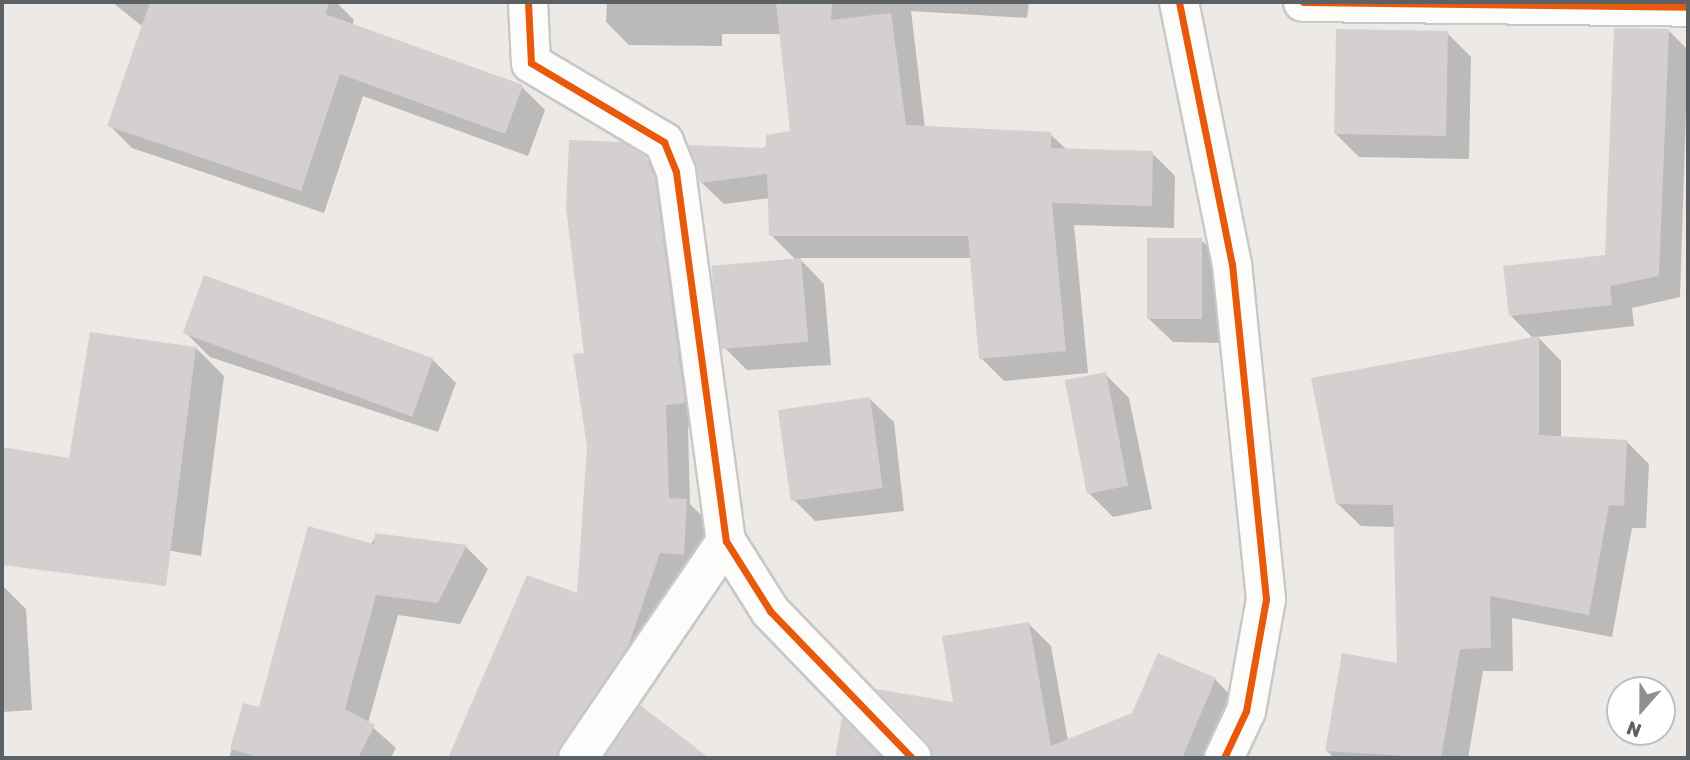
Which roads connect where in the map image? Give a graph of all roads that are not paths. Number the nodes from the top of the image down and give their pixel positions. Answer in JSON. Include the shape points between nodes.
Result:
{"nodes":[{"id":1,"x":528,"y":2,"type":"edge"},
{"id":2,"x":1179,"y":2,"type":"edge"},
{"id":3,"x":1303,"y":2,"type":"edge"},
{"id":4,"x":1688,"y":7,"type":"edge"},
{"id":5,"x":726,"y":541,"type":"junction"},
{"id":6,"x":579,"y":758,"type":"edge"},
{"id":7,"x":912,"y":758,"type":"edge"},
{"id":8,"x":1224,"y":758,"type":"edge"}],
"edges":[{"from":1,"to":5,"type":"street","via":[[531,63],[664,142],[676,172]]},
{"from":2,"to":8,"type":"street","via":[[1232,264],[1266,599],[1247,711]]},
{"from":3,"to":4,"type":"street"},
{"from":5,"to":6,"type":"street"},
{"from":5,"to":7,"type":"street","via":[[770,611]]}]}
